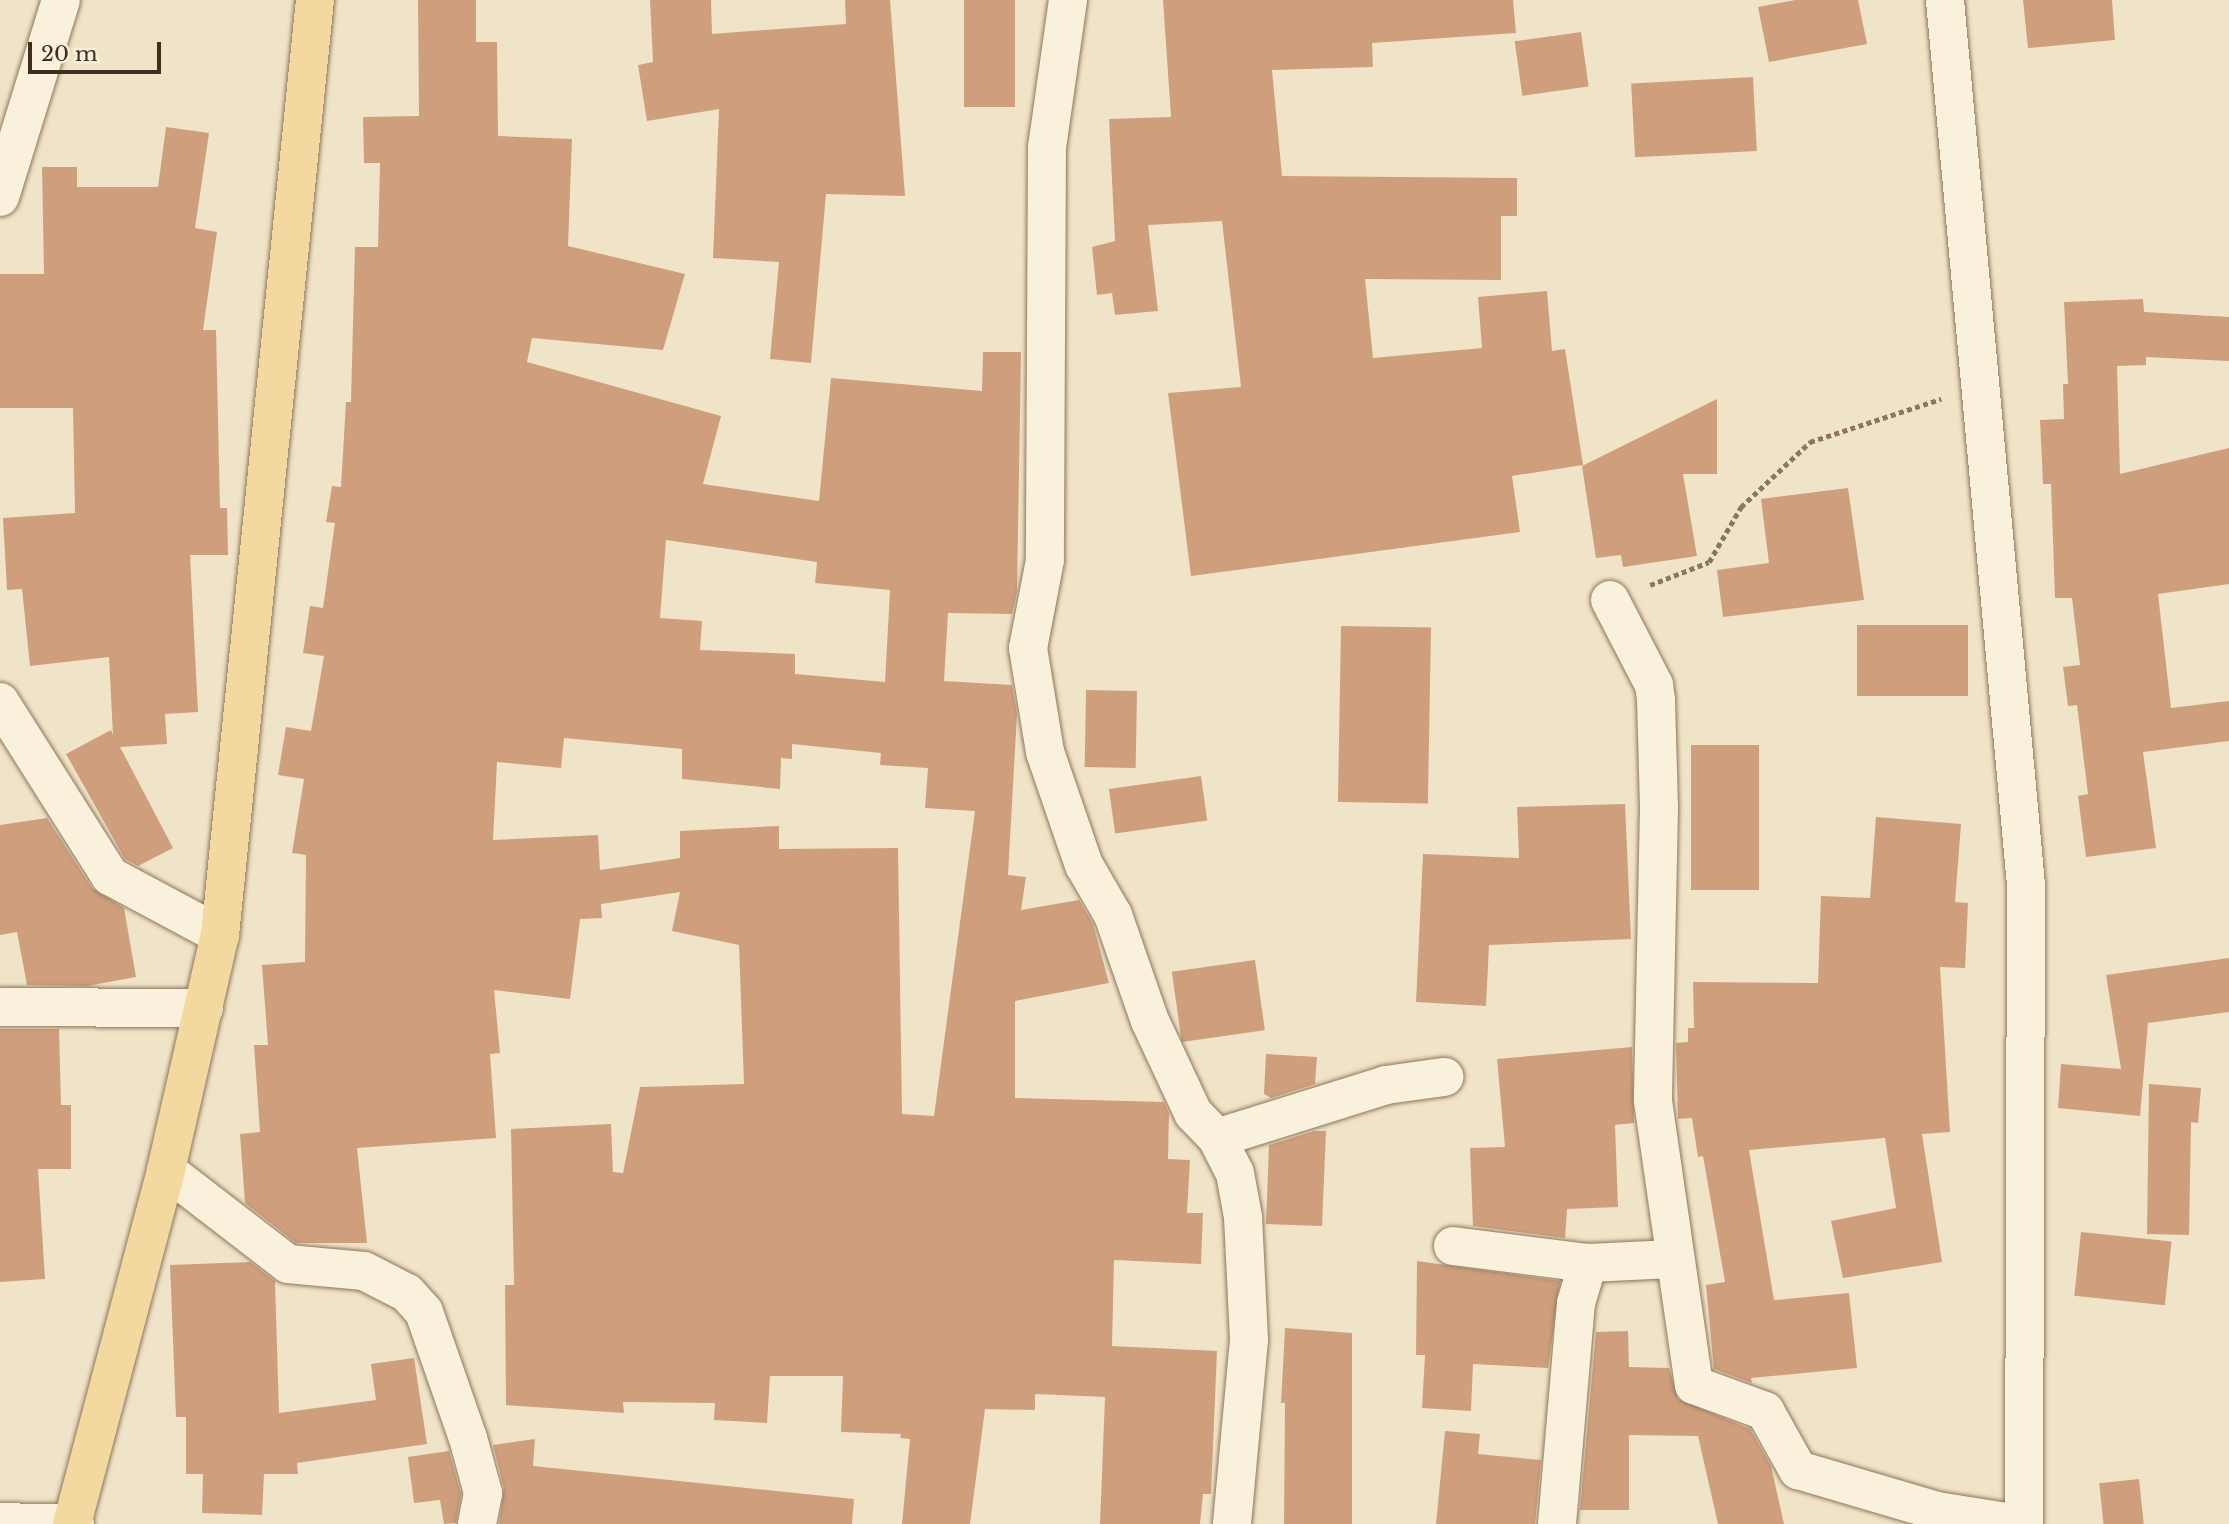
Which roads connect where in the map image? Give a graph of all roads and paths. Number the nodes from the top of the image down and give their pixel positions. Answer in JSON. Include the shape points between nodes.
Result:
{"nodes":[{"id":1,"x":61,"y":0,"type":"edge"},
{"id":2,"x":315,"y":0,"type":"edge"},
{"id":3,"x":1068,"y":0,"type":"edge"},
{"id":4,"x":1945,"y":0,"type":"edge"},
{"id":5,"x":0,"y":197,"type":"edge"},
{"id":6,"x":1978,"y":386,"type":"junction"},
{"id":7,"x":1610,"y":600,"type":"joint"},
{"id":8,"x":0,"y":702,"type":"edge"},
{"id":9,"x":220,"y":934,"type":"junction"},
{"id":10,"x":0,"y":1007,"type":"edge"},
{"id":11,"x":204,"y":1008,"type":"junction"},
{"id":12,"x":1444,"y":1077,"type":"dead end"},
{"id":13,"x":1217,"y":1138,"type":"junction"},
{"id":14,"x":166,"y":1170,"type":"junction"},
{"id":15,"x":1453,"y":1246,"type":"dead end"},
{"id":16,"x":1673,"y":1259,"type":"junction"},
{"id":17,"x":1588,"y":1263,"type":"junction"},
{"id":18,"x":0,"y":1522,"type":"edge"},
{"id":19,"x":73,"y":1524,"type":"edge"},
{"id":20,"x":477,"y":1524,"type":"edge"},
{"id":21,"x":1232,"y":1524,"type":"edge"},
{"id":22,"x":1557,"y":1524,"type":"edge"},
{"id":23,"x":2022,"y":1524,"type":"edge"}],
"edges":[{"from":1,"to":5,"type":"street"},
{"from":2,"to":9,"type":"main road"},
{"from":3,"to":13,"type":"street","via":[[1046,147],[1045,560],[1028,648],[1045,752],[1084,865],[1113,915],[1150,1021],[1193,1113]]},
{"from":4,"to":6,"type":"street"},
{"from":6,"to":7,"type":"path","via":[[1811,442],[1741,506],[1709,562]]},
{"from":6,"to":23,"type":"street","via":[[2026,885]]},
{"from":7,"to":16,"type":"street","via":[[1654,685],[1656,700],[1659,808],[1653,1101]]},
{"from":8,"to":9,"type":"street","via":[[110,876]]},
{"from":9,"to":11,"type":"main road"},
{"from":10,"to":11,"type":"street"},
{"from":11,"to":14,"type":"main road"},
{"from":12,"to":13,"type":"street","via":[[1387,1085]]},
{"from":13,"to":21,"type":"street","via":[[1235,1173],[1243,1217],[1249,1340]]},
{"from":14,"to":19,"type":"main road"},
{"from":14,"to":20,"type":"street","via":[[288,1264],[364,1271],[407,1293],[424,1312],[483,1493]]},
{"from":15,"to":17,"type":"street"},
{"from":16,"to":17,"type":"street"},
{"from":16,"to":23,"type":"street","via":[[1694,1385],[1765,1411],[1792,1465],[1937,1511]]},
{"from":17,"to":22,"type":"street","via":[[1576,1303]]},
{"from":18,"to":19,"type":"street"}]}
